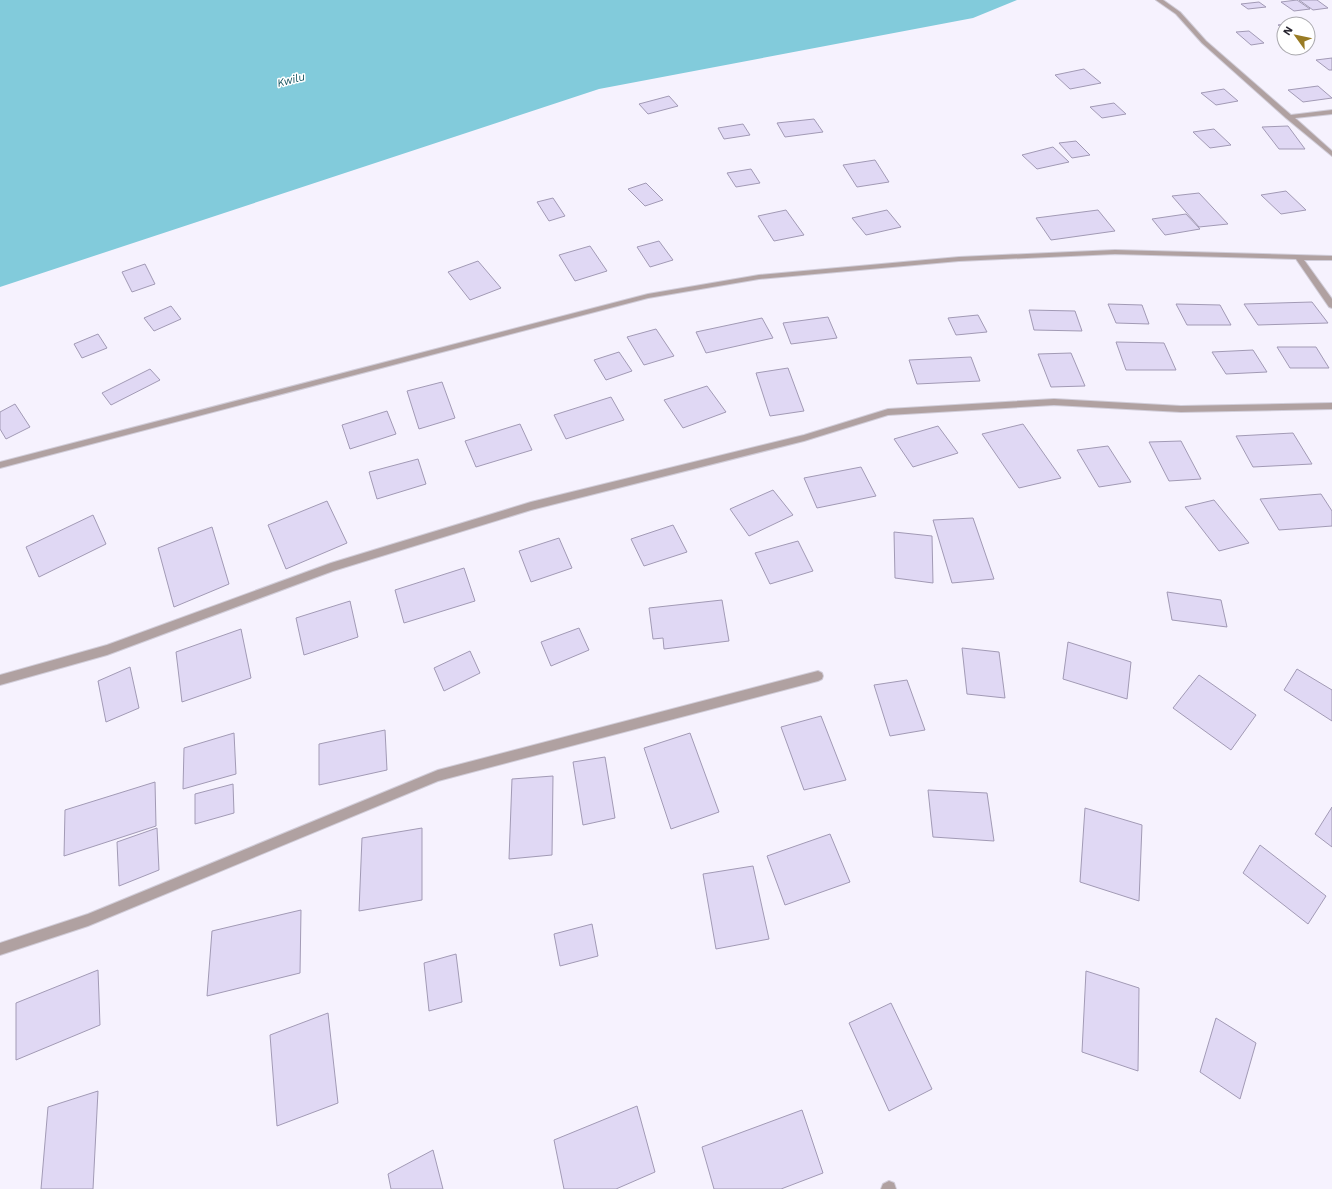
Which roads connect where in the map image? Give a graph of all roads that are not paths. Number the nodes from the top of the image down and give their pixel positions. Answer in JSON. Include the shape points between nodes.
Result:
{"nodes":[{"id":1,"x":1159,"y":0,"type":"edge"},
{"id":2,"x":1332,"y":112,"type":"edge"},
{"id":3,"x":1288,"y":117,"type":"junction"},
{"id":4,"x":1332,"y":154,"type":"edge"},
{"id":5,"x":1299,"y":258,"type":"junction"},
{"id":6,"x":1332,"y":258,"type":"edge"},
{"id":7,"x":1332,"y":305,"type":"edge"},
{"id":8,"x":1332,"y":406,"type":"edge"},
{"id":9,"x":0,"y":465,"type":"edge"},
{"id":10,"x":818,"y":676,"type":"dead end"},
{"id":11,"x":0,"y":680,"type":"edge"},
{"id":12,"x":0,"y":949,"type":"edge"}],
"edges":[{"from":1,"to":3,"type":"street","via":[[1178,13],[1204,42]]},
{"from":2,"to":3,"type":"street"},
{"from":3,"to":4,"type":"street"},
{"from":5,"to":6,"type":"street"},
{"from":5,"to":7,"type":"street"},
{"from":5,"to":9,"type":"street","via":[[1115,252],[959,259],[758,278],[648,296]]},
{"from":8,"to":11,"type":"street","via":[[1181,409],[1054,402],[888,412],[804,438],[531,506],[331,567],[107,650]]},
{"from":10,"to":12,"type":"street","via":[[438,776],[88,920]]}]}
